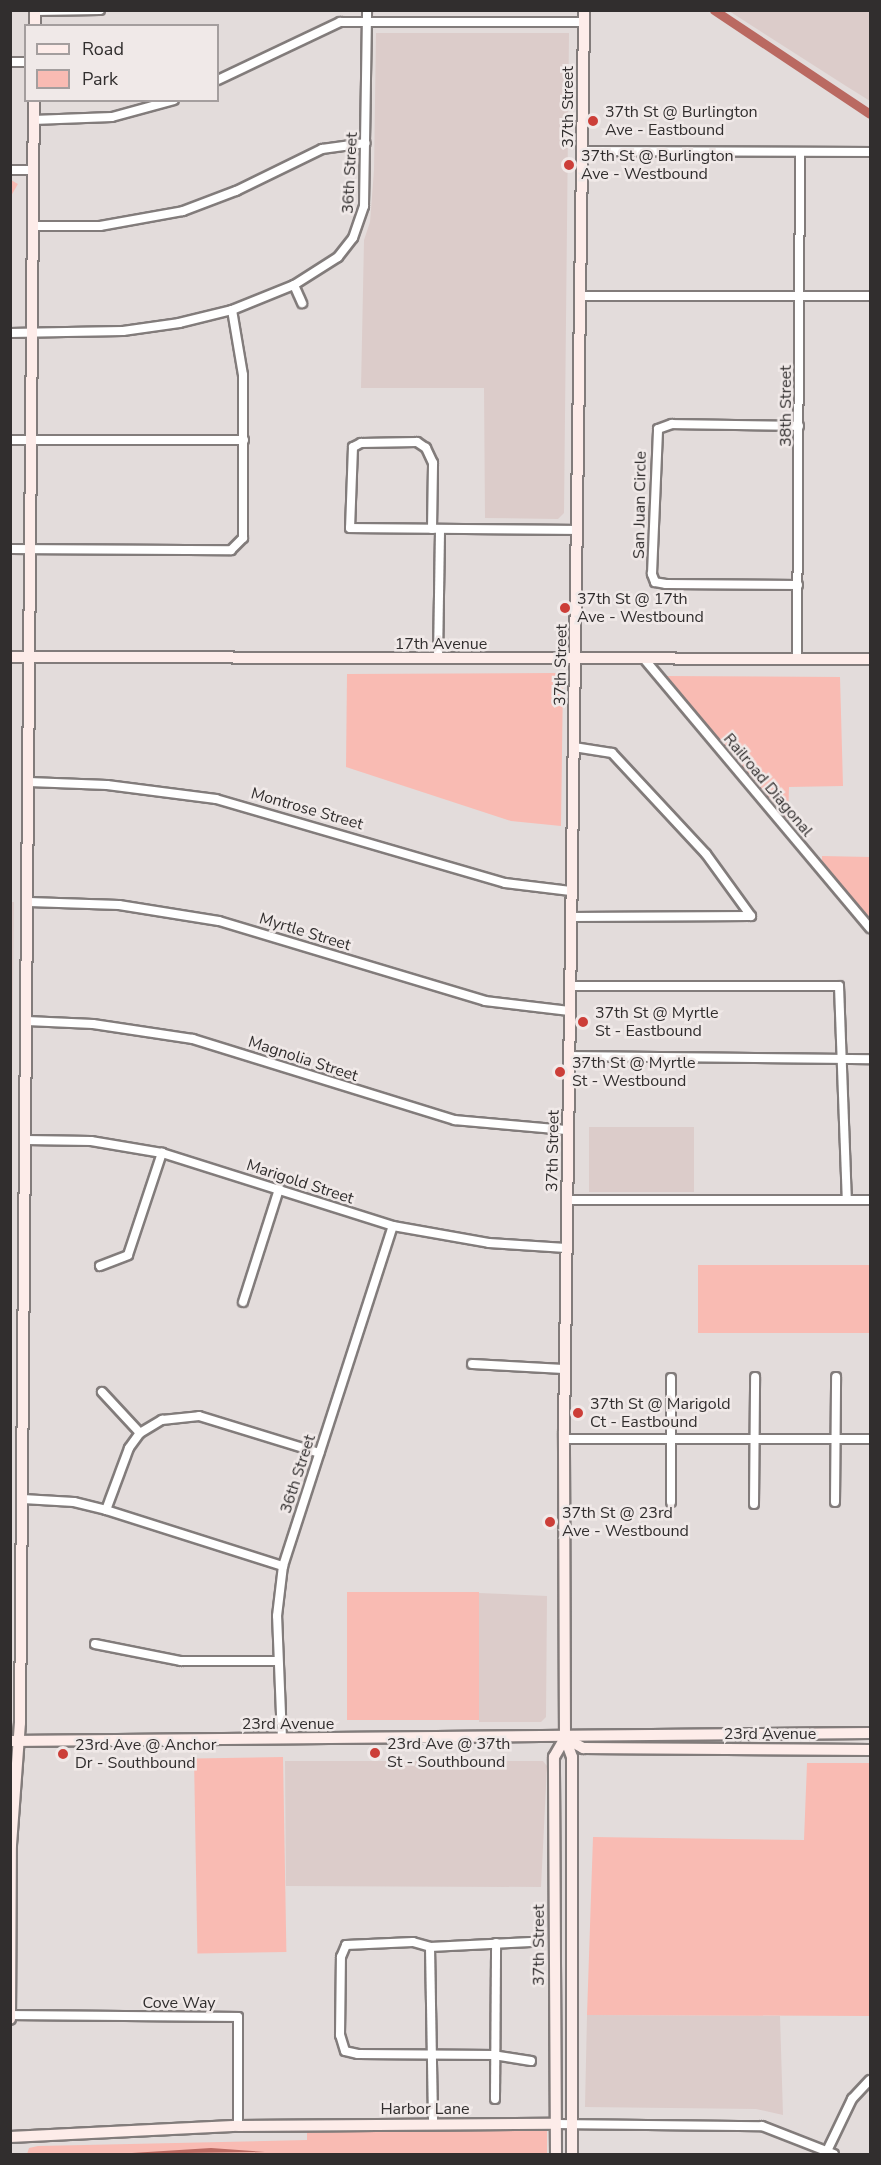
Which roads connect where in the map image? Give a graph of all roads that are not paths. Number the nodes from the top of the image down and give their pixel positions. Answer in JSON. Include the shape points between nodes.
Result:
{"nodes":[{"id":1,"x":100,"y":10,"type":"edge"},
{"id":2,"x":367,"y":10,"type":"edge"},
{"id":3,"x":584,"y":10,"type":"edge"},
{"id":4,"x":35,"y":11,"type":"edge"},
{"id":5,"x":367,"y":21,"type":"junction"},
{"id":6,"x":584,"y":22,"type":"junction"},
{"id":7,"x":219,"y":79,"type":"edge"},
{"id":8,"x":34,"y":102,"type":"edge"},
{"id":9,"x":167,"y":102,"type":"edge"},
{"id":10,"x":33,"y":120,"type":"junction"},
{"id":11,"x":366,"y":143,"type":"junction"},
{"id":12,"x":583,"y":151,"type":"junction"},
{"id":13,"x":800,"y":152,"type":"junction"},
{"id":14,"x":870,"y":152,"type":"edge"},
{"id":15,"x":10,"y":170,"type":"edge"},
{"id":16,"x":33,"y":170,"type":"junction"},
{"id":17,"x":32,"y":226,"type":"junction"},
{"id":18,"x":294,"y":285,"type":"junction"},
{"id":19,"x":581,"y":296,"type":"junction"},
{"id":20,"x":800,"y":296,"type":"junction"},
{"id":21,"x":870,"y":296,"type":"edge"},
{"id":22,"x":302,"y":303,"type":"dead end"},
{"id":23,"x":232,"y":310,"type":"junction"},
{"id":24,"x":10,"y":333,"type":"edge"},
{"id":25,"x":32,"y":334,"type":"junction"},
{"id":26,"x":799,"y":426,"type":"junction"},
{"id":27,"x":10,"y":440,"type":"edge"},
{"id":28,"x":31,"y":440,"type":"junction"},
{"id":29,"x":244,"y":440,"type":"junction"},
{"id":30,"x":436,"y":529,"type":"junction"},
{"id":31,"x":578,"y":530,"type":"junction"},
{"id":32,"x":30,"y":548,"type":"junction"},
{"id":33,"x":10,"y":549,"type":"edge"},
{"id":34,"x":798,"y":585,"type":"junction"},
{"id":35,"x":10,"y":657,"type":"edge"},
{"id":36,"x":29,"y":657,"type":"junction"},
{"id":37,"x":438,"y":659,"type":"junction"},
{"id":38,"x":577,"y":659,"type":"junction"},
{"id":39,"x":870,"y":659,"type":"edge"},
{"id":40,"x":645,"y":660,"type":"junction"},
{"id":41,"x":797,"y":660,"type":"junction"},
{"id":42,"x":575,"y":747,"type":"junction"},
{"id":43,"x":29,"y":782,"type":"junction"},
{"id":44,"x":571,"y":891,"type":"junction"},
{"id":45,"x":29,"y":902,"type":"junction"},
{"id":46,"x":571,"y":917,"type":"junction"},
{"id":47,"x":870,"y":928,"type":"edge"},
{"id":48,"x":569,"y":986,"type":"junction"},
{"id":49,"x":569,"y":1011,"type":"junction"},
{"id":50,"x":27,"y":1021,"type":"junction"},
{"id":51,"x":569,"y":1056,"type":"junction"},
{"id":52,"x":843,"y":1058,"type":"junction"},
{"id":53,"x":870,"y":1059,"type":"edge"},
{"id":54,"x":568,"y":1130,"type":"junction"},
{"id":55,"x":26,"y":1140,"type":"junction"},
{"id":56,"x":162,"y":1153,"type":"junction"},
{"id":57,"x":279,"y":1189,"type":"junction"},
{"id":58,"x":567,"y":1200,"type":"junction"},
{"id":59,"x":847,"y":1200,"type":"junction"},
{"id":60,"x":870,"y":1200,"type":"edge"},
{"id":61,"x":393,"y":1226,"type":"junction"},
{"id":62,"x":566,"y":1248,"type":"junction"},
{"id":63,"x":100,"y":1266,"type":"dead end"},
{"id":64,"x":243,"y":1302,"type":"dead end"},
{"id":65,"x":472,"y":1364,"type":"dead end"},
{"id":66,"x":564,"y":1369,"type":"junction"},
{"id":67,"x":755,"y":1377,"type":"dead end"},
{"id":68,"x":836,"y":1377,"type":"dead end"},
{"id":69,"x":671,"y":1378,"type":"dead end"},
{"id":70,"x":102,"y":1392,"type":"dead end"},
{"id":71,"x":140,"y":1433,"type":"junction"},
{"id":72,"x":564,"y":1439,"type":"junction"},
{"id":73,"x":672,"y":1439,"type":"junction"},
{"id":74,"x":755,"y":1439,"type":"junction"},
{"id":75,"x":835,"y":1439,"type":"junction"},
{"id":76,"x":870,"y":1439,"type":"edge"},
{"id":77,"x":319,"y":1453,"type":"junction"},
{"id":78,"x":22,"y":1499,"type":"junction"},
{"id":79,"x":671,"y":1502,"type":"dead end"},
{"id":80,"x":835,"y":1502,"type":"dead end"},
{"id":81,"x":754,"y":1504,"type":"dead end"},
{"id":82,"x":106,"y":1510,"type":"junction"},
{"id":83,"x":283,"y":1566,"type":"junction"},
{"id":84,"x":95,"y":1644,"type":"dead end"},
{"id":85,"x":278,"y":1661,"type":"junction"},
{"id":86,"x":870,"y":1733,"type":"edge"},
{"id":87,"x":565,"y":1738,"type":"junction"},
{"id":88,"x":282,"y":1739,"type":"junction"},
{"id":89,"x":15,"y":1741,"type":"edge"},
{"id":90,"x":870,"y":1750,"type":"edge"},
{"id":91,"x":531,"y":1942,"type":"dead end"},
{"id":92,"x":496,"y":1944,"type":"junction"},
{"id":93,"x":430,"y":1947,"type":"junction"},
{"id":94,"x":572,"y":2000,"type":"junction"},
{"id":95,"x":555,"y":2001,"type":"junction"},
{"id":96,"x":10,"y":2017,"type":"edge"},
{"id":97,"x":433,"y":2054,"type":"junction"},
{"id":98,"x":495,"y":2055,"type":"junction"},
{"id":99,"x":531,"y":2061,"type":"dead end"},
{"id":100,"x":870,"y":2080,"type":"edge"},
{"id":101,"x":495,"y":2099,"type":"dead end"},
{"id":102,"x":433,"y":2124,"type":"junction"},
{"id":103,"x":555,"y":2124,"type":"junction"},
{"id":104,"x":572,"y":2124,"type":"junction"},
{"id":105,"x":238,"y":2126,"type":"junction"},
{"id":106,"x":10,"y":2138,"type":"edge"},
{"id":107,"x":831,"y":2153,"type":"edge"},
{"id":108,"x":556,"y":2154,"type":"edge"},
{"id":109,"x":572,"y":2154,"type":"edge"}],
"edges":[{"from":1,"to":4,"type":"street"},
{"from":2,"to":5,"type":"street","name":"36th Street"},
{"from":3,"to":6,"type":"main road","name":"37th Street"},
{"from":5,"to":6,"type":"street"},
{"from":5,"to":7,"type":"street","via":[[331,23]]},
{"from":5,"to":11,"type":"street","name":"36th Street"},
{"from":6,"to":12,"type":"main road","name":"37th Street"},
{"from":8,"to":10,"type":"main road"},
{"from":9,"to":10,"type":"street","via":[[112,117]]},
{"from":10,"to":16,"type":"main road"},
{"from":11,"to":17,"type":"street","via":[[321,149],[236,191],[183,211],[100,226]]},
{"from":11,"to":18,"type":"street","name":"36th Street","via":[[364,206],[358,228],[338,257]]},
{"from":12,"to":13,"type":"street"},
{"from":12,"to":19,"type":"main road","name":"37th Street"},
{"from":13,"to":14,"type":"street"},
{"from":13,"to":20,"type":"street","name":"38th Street"},
{"from":15,"to":16,"type":"street"},
{"from":16,"to":17,"type":"main road"},
{"from":17,"to":25,"type":"main road"},
{"from":18,"to":22,"type":"street"},
{"from":18,"to":23,"type":"street","name":"36th Street"},
{"from":19,"to":20,"type":"street"},
{"from":19,"to":31,"type":"main road","name":"37th Street"},
{"from":20,"to":21,"type":"street"},
{"from":20,"to":26,"type":"street","name":"38th Street"},
{"from":23,"to":25,"type":"street","name":"36th Street","via":[[146,329]]},
{"from":23,"to":29,"type":"street","via":[[242,360]]},
{"from":24,"to":25,"type":"street","name":"36th Street"},
{"from":25,"to":28,"type":"main road"},
{"from":26,"to":34,"type":"street","name":"38th Street"},
{"from":26,"to":34,"type":"street","name":"San Juan Circle","via":[[672,424],[658,429],[652,574],[655,582],[666,584]]},
{"from":27,"to":28,"type":"street"},
{"from":28,"to":29,"type":"street"},
{"from":28,"to":32,"type":"main road"},
{"from":29,"to":32,"type":"street","via":[[243,538],[231,550]]},
{"from":30,"to":30,"type":"street","via":[[350,528],[353,447],[361,443],[417,442],[426,448],[433,463]]},
{"from":30,"to":31,"type":"street"},
{"from":30,"to":37,"type":"street"},
{"from":31,"to":38,"type":"main road","name":"37th Street"},
{"from":32,"to":33,"type":"street"},
{"from":32,"to":36,"type":"main road"},
{"from":34,"to":41,"type":"street","name":"38th Street"},
{"from":35,"to":36,"type":"main road","name":"17th Avenue"},
{"from":36,"to":37,"type":"main road","name":"17th Avenue"},
{"from":36,"to":43,"type":"main road"},
{"from":37,"to":38,"type":"main road","name":"17th Avenue"},
{"from":38,"to":40,"type":"main road","name":"17th Avenue"},
{"from":38,"to":42,"type":"main road","name":"37th Street"},
{"from":39,"to":41,"type":"main road","name":"17th Avenue"},
{"from":40,"to":41,"type":"main road","name":"17th Avenue"},
{"from":40,"to":47,"type":"street","name":"Railroad Diagonal"},
{"from":42,"to":44,"type":"main road","name":"37th Street"},
{"from":42,"to":46,"type":"street","via":[[612,753],[706,854],[751,916]]},
{"from":43,"to":44,"type":"street","name":"Montrose Street","via":[[107,785],[216,799],[505,884]]},
{"from":43,"to":45,"type":"main road"},
{"from":44,"to":46,"type":"main road","name":"37th Street"},
{"from":45,"to":49,"type":"street","name":"Myrtle Street","via":[[119,905],[219,921],[485,1001]]},
{"from":45,"to":50,"type":"main road"},
{"from":46,"to":48,"type":"main road","name":"37th Street"},
{"from":48,"to":49,"type":"main road","name":"37th Street"},
{"from":48,"to":52,"type":"street","via":[[839,986]]},
{"from":49,"to":51,"type":"main road","name":"37th Street"},
{"from":50,"to":54,"type":"street","name":"Magnolia Street","via":[[93,1024],[193,1039],[455,1120]]},
{"from":50,"to":55,"type":"main road"},
{"from":51,"to":52,"type":"street"},
{"from":51,"to":54,"type":"main road","name":"37th Street"},
{"from":52,"to":53,"type":"street"},
{"from":52,"to":59,"type":"street"},
{"from":54,"to":58,"type":"main road","name":"37th Street"},
{"from":55,"to":56,"type":"street","name":"Marigold Street","via":[[91,1141]]},
{"from":55,"to":78,"type":"main road"},
{"from":56,"to":57,"type":"street","name":"Marigold Street"},
{"from":56,"to":63,"type":"street","via":[[128,1255]]},
{"from":57,"to":61,"type":"street","name":"Marigold Street"},
{"from":57,"to":64,"type":"street"},
{"from":58,"to":59,"type":"street"},
{"from":58,"to":62,"type":"main road","name":"37th Street"},
{"from":59,"to":60,"type":"street"},
{"from":61,"to":62,"type":"street","name":"Marigold Street","via":[[489,1243]]},
{"from":61,"to":77,"type":"street","name":"36th Street"},
{"from":62,"to":66,"type":"main road","name":"37th Street"},
{"from":65,"to":66,"type":"street"},
{"from":66,"to":72,"type":"main road","name":"37th Street"},
{"from":67,"to":74,"type":"street"},
{"from":68,"to":75,"type":"street"},
{"from":69,"to":73,"type":"street"},
{"from":70,"to":71,"type":"street"},
{"from":71,"to":77,"type":"street","via":[[162,1420],[200,1416]]},
{"from":71,"to":82,"type":"street","via":[[124,1457]]},
{"from":72,"to":73,"type":"street"},
{"from":72,"to":87,"type":"main road","name":"37th Street"},
{"from":73,"to":74,"type":"street"},
{"from":73,"to":79,"type":"street"},
{"from":74,"to":75,"type":"street"},
{"from":74,"to":81,"type":"street"},
{"from":75,"to":76,"type":"street"},
{"from":75,"to":80,"type":"street"},
{"from":77,"to":83,"type":"street","name":"36th Street"},
{"from":78,"to":82,"type":"street","via":[[74,1502]]},
{"from":78,"to":89,"type":"main road"},
{"from":82,"to":83,"type":"street"},
{"from":83,"to":85,"type":"street","name":"36th Street"},
{"from":84,"to":85,"type":"street","via":[[180,1661]]},
{"from":85,"to":88,"type":"street","name":"36th Street"},
{"from":86,"to":87,"type":"main road","name":"23rd Avenue","via":[[583,1733]]},
{"from":87,"to":88,"type":"main road","name":"23rd Avenue"},
{"from":87,"to":90,"type":"main road","name":"23rd Avenue","via":[[583,1748]]},
{"from":87,"to":94,"type":"main road","name":"37th Street","via":[[572,1757]]},
{"from":87,"to":95,"type":"main road","name":"37th Street","via":[[554,1757]]},
{"from":88,"to":89,"type":"main road","name":"23rd Avenue"},
{"from":89,"to":96,"type":"main road"},
{"from":91,"to":92,"type":"street"},
{"from":92,"to":93,"type":"street"},
{"from":92,"to":98,"type":"street"},
{"from":93,"to":97,"type":"street"},
{"from":93,"to":97,"type":"street","via":[[413,1942],[346,1945],[341,1957],[340,2035],[345,2051],[358,2054]]},
{"from":94,"to":95,"type":"main road"},
{"from":94,"to":104,"type":"main road","name":"37th Street"},
{"from":95,"to":103,"type":"main road","name":"37th Street"},
{"from":96,"to":105,"type":"street","name":"Cove Way","via":[[238,2017]]},
{"from":97,"to":98,"type":"street"},
{"from":97,"to":102,"type":"street"},
{"from":98,"to":99,"type":"street"},
{"from":98,"to":101,"type":"street"},
{"from":100,"to":107,"type":"street","via":[[852,2098]]},
{"from":102,"to":103,"type":"main road","name":"Harbor Lane"},
{"from":102,"to":105,"type":"main road","name":"Harbor Lane"},
{"from":103,"to":104,"type":"street","name":"Harbor Lane"},
{"from":103,"to":108,"type":"main road","name":"37th Street"},
{"from":104,"to":107,"type":"street","name":"Harbor Lane","via":[[762,2126]]},
{"from":104,"to":109,"type":"main road","name":"37th Street"},
{"from":105,"to":106,"type":"main road","name":"Harbor Lane"}]}
